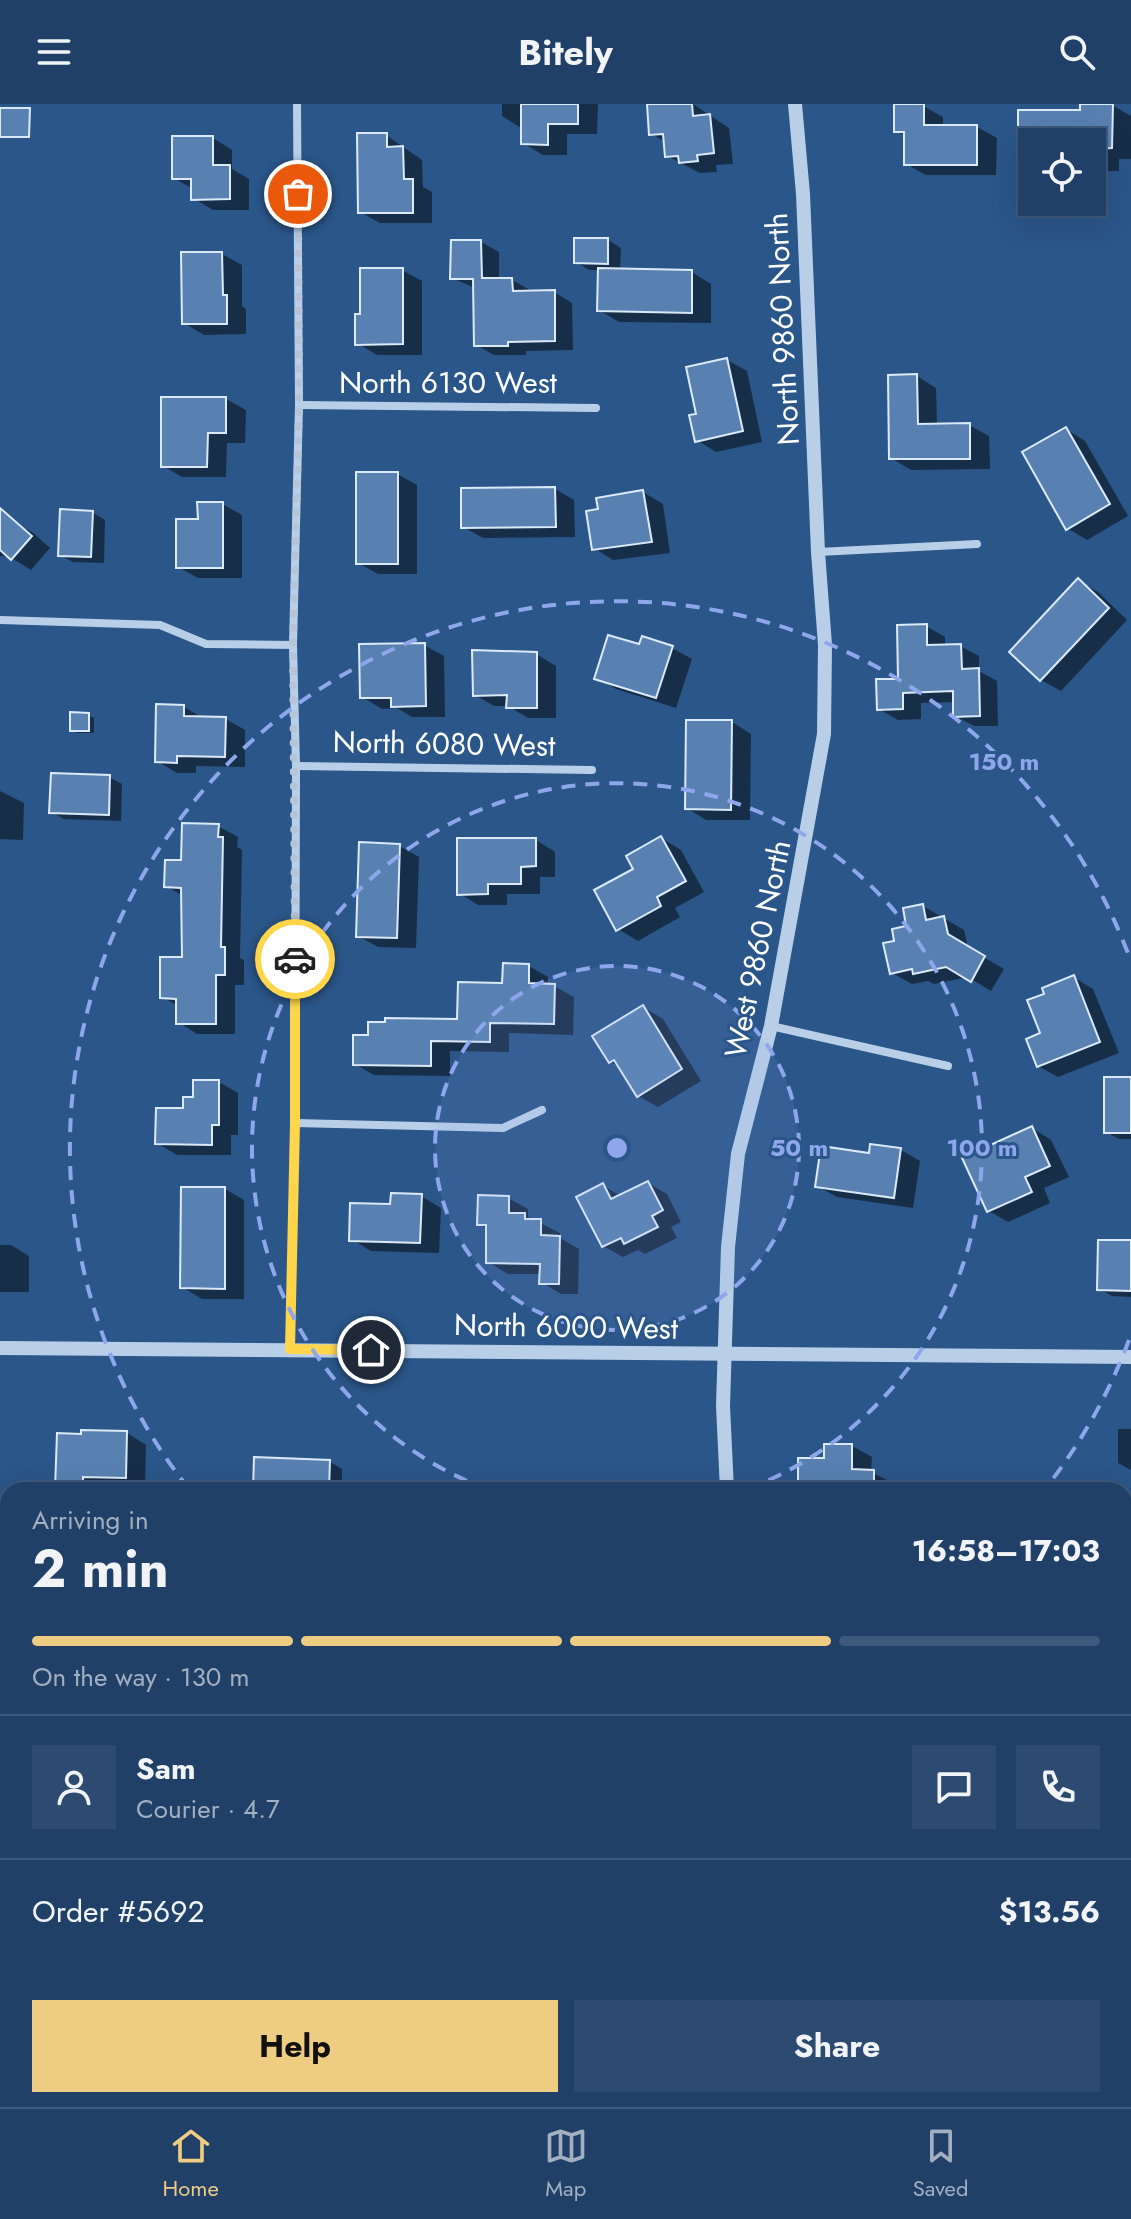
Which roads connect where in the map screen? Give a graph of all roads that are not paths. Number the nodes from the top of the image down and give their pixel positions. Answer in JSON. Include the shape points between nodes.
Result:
{"nodes":[{"id":1,"x":297,"y":104,"type":"edge"},
{"id":2,"x":795,"y":104,"type":"edge"},
{"id":3,"x":299,"y":405,"type":"junction"},
{"id":4,"x":596,"y":408,"type":"dead end"},
{"id":5,"x":977,"y":544,"type":"dead end"},
{"id":6,"x":818,"y":552,"type":"junction"},
{"id":7,"x":0,"y":620,"type":"edge"},
{"id":8,"x":293,"y":645,"type":"junction"},
{"id":9,"x":296,"y":766,"type":"junction"},
{"id":10,"x":592,"y":770,"type":"dead end"},
{"id":11,"x":771,"y":1026,"type":"junction"},
{"id":12,"x":948,"y":1066,"type":"dead end"},
{"id":13,"x":542,"y":1110,"type":"dead end"},
{"id":14,"x":295,"y":1123,"type":"junction"},
{"id":15,"x":0,"y":1348,"type":"edge"},
{"id":16,"x":290,"y":1349,"type":"junction"},
{"id":17,"x":726,"y":1355,"type":"junction"},
{"id":18,"x":1131,"y":1357,"type":"edge"},
{"id":19,"x":727,"y":1482,"type":"edge"}],
"edges":[{"from":1,"to":3,"type":"street"},
{"from":2,"to":6,"type":"street","name":"North 9860 North"},
{"from":3,"to":4,"type":"street","name":"North 6130 West"},
{"from":3,"to":8,"type":"street"},
{"from":5,"to":6,"type":"street"},
{"from":6,"to":11,"type":"street","name":"West 9860 North","via":[[824,734]]},
{"from":7,"to":8,"type":"street","via":[[160,625],[206,644]]},
{"from":8,"to":9,"type":"street"},
{"from":9,"to":10,"type":"street","name":"North 6080 West"},
{"from":9,"to":14,"type":"street"},
{"from":11,"to":12,"type":"street"},
{"from":11,"to":17,"type":"street","name":"West 9860 North","via":[[738,1154],[728,1247]]},
{"from":13,"to":14,"type":"street","via":[[503,1128]]},
{"from":14,"to":16,"type":"street"},
{"from":15,"to":16,"type":"street","name":"North 6000 West"},
{"from":16,"to":17,"type":"street","name":"North 6000 West"},
{"from":17,"to":18,"type":"street","name":"North 6000 West"},
{"from":17,"to":19,"type":"street","name":"West 9860 North"}]}
